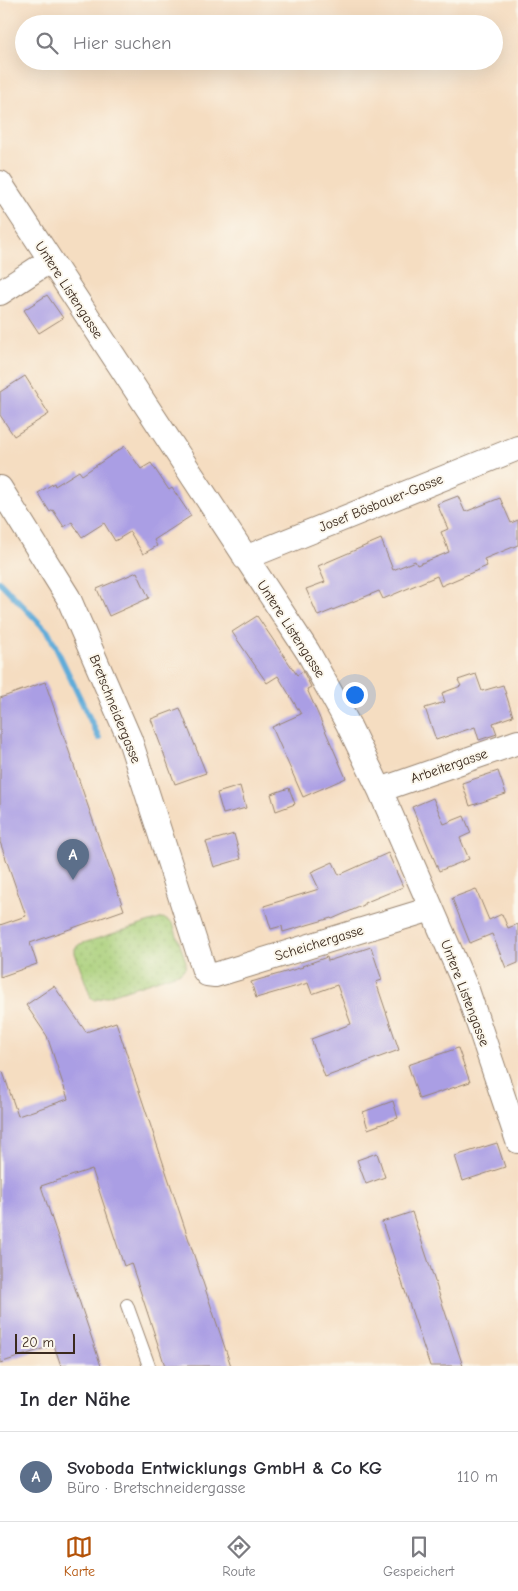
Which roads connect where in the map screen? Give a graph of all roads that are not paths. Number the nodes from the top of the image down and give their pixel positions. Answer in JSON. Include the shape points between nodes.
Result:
{"nodes":[{"id":1,"x":0,"y":183,"type":"edge"},
{"id":2,"x":50,"y":260,"type":"junction"},
{"id":3,"x":0,"y":293,"type":"edge"},
{"id":4,"x":518,"y":448,"type":"edge"},
{"id":5,"x":0,"y":488,"type":"edge"},
{"id":6,"x":245,"y":558,"type":"junction"},
{"id":7,"x":518,"y":742,"type":"edge"},
{"id":8,"x":380,"y":790,"type":"junction"},
{"id":9,"x":431,"y":909,"type":"junction"},
{"id":10,"x":207,"y":974,"type":"joint"},
{"id":11,"x":518,"y":1140,"type":"edge"},
{"id":12,"x":127,"y":1305,"type":"dead end"},
{"id":13,"x":149,"y":1366,"type":"edge"}],
"edges":[{"from":1,"to":2,"type":"street","name":"Untere Listengasse"},
{"from":2,"to":3,"type":"street"},
{"from":2,"to":6,"type":"street","name":"Untere Listengasse"},
{"from":4,"to":6,"type":"street","name":"Josef Bösbauer-Gasse"},
{"from":5,"to":10,"type":"street","name":"Bretschneidergasse","via":[[68,597],[130,740],[202,968]]},
{"from":6,"to":8,"type":"street","name":"Untere Listengasse","via":[[308,652]]},
{"from":7,"to":8,"type":"street","name":"Arbeitergasse"},
{"from":8,"to":9,"type":"street","name":"Untere Listengasse"},
{"from":9,"to":10,"type":"street","name":"Scheichergasse","via":[[215,975]]},
{"from":9,"to":11,"type":"street","name":"Untere Listengasse","via":[[467,990]]},
{"from":12,"to":13,"type":"lane"}]}
